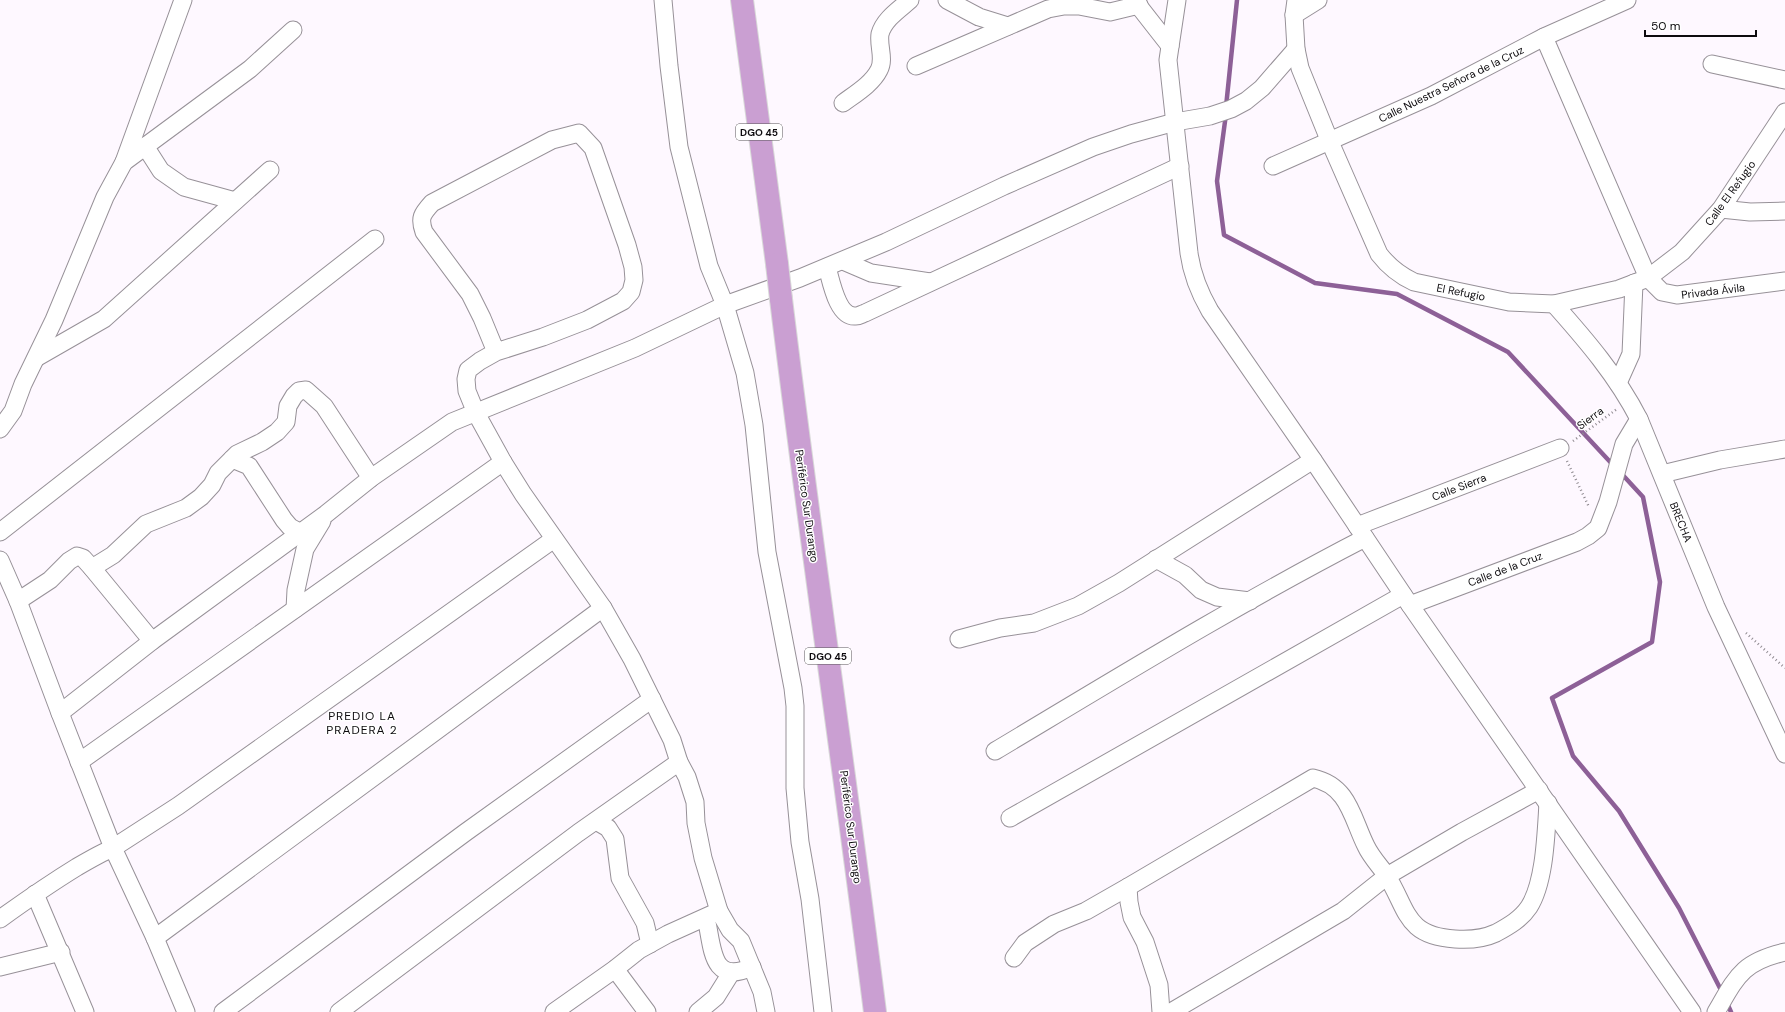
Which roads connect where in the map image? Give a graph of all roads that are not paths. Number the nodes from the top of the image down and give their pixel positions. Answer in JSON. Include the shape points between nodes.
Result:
{"nodes":[{"id":1,"x":184,"y":0,"type":"edge"},
{"id":2,"x":663,"y":0,"type":"edge"},
{"id":3,"x":742,"y":0,"type":"edge"},
{"id":4,"x":910,"y":0,"type":"edge"},
{"id":5,"x":947,"y":0,"type":"edge"},
{"id":6,"x":1177,"y":0,"type":"edge"},
{"id":7,"x":1318,"y":0,"type":"edge"},
{"id":8,"x":1627,"y":0,"type":"edge"},
{"id":9,"x":1137,"y":3,"type":"edge"},
{"id":10,"x":1295,"y":7,"type":"edge"},
{"id":11,"x":1008,"y":26,"type":"junction"},
{"id":12,"x":293,"y":30,"type":"dead end"},
{"id":13,"x":1544,"y":37,"type":"junction"},
{"id":14,"x":1170,"y":46,"type":"junction"},
{"id":15,"x":1296,"y":49,"type":"junction"},
{"id":16,"x":1712,"y":64,"type":"dead end"},
{"id":17,"x":916,"y":66,"type":"dead end"},
{"id":18,"x":1785,"y":80,"type":"edge"},
{"id":19,"x":843,"y":103,"type":"dead end"},
{"id":20,"x":1785,"y":112,"type":"edge"},
{"id":21,"x":1174,"y":122,"type":"junction"},
{"id":22,"x":1330,"y":142,"type":"junction"},
{"id":23,"x":145,"y":146,"type":"junction"},
{"id":24,"x":124,"y":162,"type":"junction"},
{"id":25,"x":1180,"y":166,"type":"junction"},
{"id":26,"x":1273,"y":166,"type":"dead end"},
{"id":27,"x":270,"y":170,"type":"dead end"},
{"id":28,"x":236,"y":201,"type":"junction"},
{"id":29,"x":1721,"y":209,"type":"junction"},
{"id":30,"x":1785,"y":211,"type":"edge"},
{"id":31,"x":375,"y":239,"type":"dead end"},
{"id":32,"x":843,"y":261,"type":"junction"},
{"id":33,"x":827,"y":267,"type":"junction"},
{"id":34,"x":1641,"y":281,"type":"junction"},
{"id":35,"x":930,"y":282,"type":"junction"},
{"id":36,"x":1785,"y":282,"type":"edge"},
{"id":37,"x":1554,"y":304,"type":"junction"},
{"id":38,"x":725,"y":305,"type":"junction"},
{"id":39,"x":496,"y":352,"type":"junction"},
{"id":40,"x":36,"y":358,"type":"junction"},
{"id":41,"x":1618,"y":382,"type":"junction"},
{"id":42,"x":476,"y":413,"type":"junction"},
{"id":43,"x":1639,"y":419,"type":"junction"},
{"id":44,"x":0,"y":429,"type":"edge"},
{"id":45,"x":1560,"y":448,"type":"road end"},
{"id":46,"x":1784,"y":452,"type":"edge"},
{"id":47,"x":232,"y":459,"type":"junction"},
{"id":48,"x":1313,"y":460,"type":"junction"},
{"id":49,"x":503,"y":462,"type":"junction"},
{"id":50,"x":1662,"y":474,"type":"junction"},
{"id":51,"x":371,"y":478,"type":"junction"},
{"id":52,"x":326,"y":514,"type":"junction"},
{"id":53,"x":0,"y":532,"type":"edge"},
{"id":54,"x":1361,"y":532,"type":"junction"},
{"id":55,"x":301,"y":533,"type":"junction"},
{"id":56,"x":554,"y":538,"type":"junction"},
{"id":57,"x":1156,"y":559,"type":"junction"},
{"id":58,"x":0,"y":560,"type":"edge"},
{"id":59,"x":92,"y":568,"type":"junction"},
{"id":60,"x":1406,"y":600,"type":"junction"},
{"id":61,"x":18,"y":601,"type":"junction"},
{"id":62,"x":1250,"y":601,"type":"junction"},
{"id":63,"x":603,"y":608,"type":"junction"},
{"id":64,"x":295,"y":609,"type":"junction"},
{"id":65,"x":959,"y":639,"type":"dead end"},
{"id":66,"x":152,"y":641,"type":"junction"},
{"id":67,"x":652,"y":699,"type":"junction"},
{"id":68,"x":60,"y":713,"type":"junction"},
{"id":69,"x":1783,"y":745,"type":"edge"},
{"id":70,"x":996,"y":751,"type":"dead end"},
{"id":71,"x":79,"y":762,"type":"junction"},
{"id":72,"x":679,"y":762,"type":"junction"},
{"id":73,"x":1544,"y":797,"type":"junction"},
{"id":74,"x":1010,"y":818,"type":"dead end"},
{"id":75,"x":596,"y":821,"type":"junction"},
{"id":76,"x":113,"y":848,"type":"junction"},
{"id":77,"x":1387,"y":876,"type":"junction"},
{"id":78,"x":1128,"y":887,"type":"junction"},
{"id":79,"x":35,"y":894,"type":"junction"},
{"id":80,"x":712,"y":915,"type":"junction"},
{"id":81,"x":0,"y":919,"type":"edge"},
{"id":82,"x":155,"y":938,"type":"junction"},
{"id":83,"x":650,"y":944,"type":"junction"},
{"id":84,"x":61,"y":952,"type":"junction"},
{"id":85,"x":1785,"y":952,"type":"edge"},
{"id":86,"x":1014,"y":958,"type":"dead end"},
{"id":87,"x":0,"y":967,"type":"edge"},
{"id":88,"x":752,"y":967,"type":"junction"},
{"id":89,"x":615,"y":969,"type":"junction"},
{"id":90,"x":731,"y":973,"type":"junction"},
{"id":91,"x":85,"y":1012,"type":"edge"},
{"id":92,"x":186,"y":1012,"type":"edge"},
{"id":93,"x":223,"y":1012,"type":"edge"},
{"id":94,"x":339,"y":1012,"type":"edge"},
{"id":95,"x":554,"y":1012,"type":"edge"},
{"id":96,"x":647,"y":1012,"type":"edge"},
{"id":97,"x":698,"y":1012,"type":"edge"},
{"id":98,"x":766,"y":1012,"type":"edge"},
{"id":99,"x":823,"y":1012,"type":"edge"},
{"id":100,"x":875,"y":1012,"type":"edge"},
{"id":101,"x":1161,"y":1012,"type":"edge"},
{"id":102,"x":1171,"y":1012,"type":"edge"},
{"id":103,"x":1692,"y":1012,"type":"edge"},
{"id":104,"x":1716,"y":1012,"type":"edge"}],
"edges":[{"from":1,"to":24,"type":"street"},
{"from":2,"to":38,"type":"street","via":[[679,147],[708,266]]},
{"from":3,"to":100,"type":"highway","name":"Periférico Sur Durango","number":"DGO 45","bridge":true},
{"from":4,"to":19,"type":"street","via":[[893,15],[880,34],[881,62],[874,79]]},
{"from":5,"to":11,"type":"street","via":[[979,17]]},
{"from":6,"to":14,"type":"street"},
{"from":7,"to":10,"type":"street"},
{"from":8,"to":13,"type":"street","name":"Calle Nuestra Señora de la Cruz"},
{"from":9,"to":11,"type":"street","via":[[1110,12],[1064,6],[1048,9]]},
{"from":9,"to":14,"type":"street"},
{"from":10,"to":15,"type":"street","name":"El Refugio"},
{"from":11,"to":17,"type":"street"},
{"from":12,"to":23,"type":"street","via":[[250,69]]},
{"from":13,"to":22,"type":"street","name":"Calle Nuestra Señora de la Cruz","via":[[1431,96]]},
{"from":13,"to":34,"type":"street"},
{"from":14,"to":21,"type":"street","via":[[1168,60]]},
{"from":15,"to":21,"type":"street","via":[[1246,101],[1210,116]]},
{"from":15,"to":22,"type":"street","name":"El Refugio","via":[[1300,68]]},
{"from":16,"to":18,"type":"street"},
{"from":20,"to":29,"type":"street","name":"Calle El Refugio"},
{"from":21,"to":25,"type":"street"},
{"from":21,"to":32,"type":"street","via":[[1093,147]]},
{"from":22,"to":26,"type":"street","name":"Calle Nuestra Señora de la Cruz"},
{"from":22,"to":37,"type":"street","name":"El Refugio","via":[[1379,254],[1400,276],[1414,282],[1509,302]]},
{"from":23,"to":24,"type":"street"},
{"from":23,"to":28,"type":"street","via":[[161,171],[184,187]]},
{"from":24,"to":40,"type":"street","via":[[105,197]]},
{"from":25,"to":35,"type":"street"},
{"from":25,"to":48,"type":"street","via":[[1192,274],[1199,292]]},
{"from":27,"to":28,"type":"street"},
{"from":28,"to":40,"type":"street","via":[[104,319]]},
{"from":29,"to":30,"type":"street","via":[[1750,212]]},
{"from":29,"to":34,"type":"street","name":"Calle El Refugio","via":[[1682,252]]},
{"from":31,"to":53,"type":"street"},
{"from":32,"to":33,"type":"street"},
{"from":32,"to":35,"type":"street","via":[[871,273]]},
{"from":33,"to":35,"type":"street","via":[[837,300],[847,314],[855,317]]},
{"from":33,"to":38,"type":"street"},
{"from":34,"to":36,"type":"street","name":"Privada Ávila","via":[[1662,292],[1677,295]]},
{"from":34,"to":37,"type":"street","name":"Calle El Refugio","via":[[1619,289]]},
{"from":34,"to":41,"type":"street","via":[[1631,354]]},
{"from":37,"to":41,"type":"street","name":"BRECHA"},
{"from":38,"to":42,"type":"street","via":[[635,348]]},
{"from":38,"to":99,"type":"street","via":[[745,373],[754,426],[766,552],[793,688],[795,788],[800,842],[810,899]]},
{"from":39,"to":39,"type":"street","via":[[470,294],[424,232],[420,222],[432,203],[552,140],[579,133],[593,148],[627,245],[633,267],[632,292],[623,301],[587,320]]},
{"from":39,"to":42,"type":"street","via":[[468,370],[467,391]]},
{"from":40,"to":44,"type":"street","via":[[13,411]]},
{"from":41,"to":43,"type":"street","name":"BRECHA"},
{"from":42,"to":49,"type":"street"},
{"from":42,"to":51,"type":"street","via":[[452,422]]},
{"from":43,"to":50,"type":"street","name":"BRECHA"},
{"from":43,"to":60,"type":"street","name":"Calle de la Cruz","via":[[1624,444],[1610,497],[1598,528],[1588,536],[1577,542]]},
{"from":45,"to":54,"type":"street","name":"Calle Sierra"},
{"from":46,"to":50,"type":"street","via":[[1720,460]]},
{"from":47,"to":51,"type":"street","via":[[277,432],[286,422],[288,406],[294,396],[299,391],[306,390],[324,406]]},
{"from":47,"to":55,"type":"street","via":[[249,466],[284,520]]},
{"from":47,"to":59,"type":"street","via":[[201,497],[186,508],[146,524],[113,555]]},
{"from":48,"to":54,"type":"street"},
{"from":48,"to":57,"type":"street"},
{"from":49,"to":56,"type":"street"},
{"from":49,"to":64,"type":"street"},
{"from":50,"to":69,"type":"street","name":"BRECHA","via":[[1716,607]]},
{"from":51,"to":52,"type":"street"},
{"from":52,"to":55,"type":"street"},
{"from":52,"to":64,"type":"street","via":[[305,549],[296,590]]},
{"from":54,"to":60,"type":"street"},
{"from":54,"to":62,"type":"street","name":"Calle Sierra","via":[[1317,563]]},
{"from":55,"to":66,"type":"street"},
{"from":56,"to":63,"type":"street"},
{"from":56,"to":76,"type":"street","via":[[178,806]]},
{"from":57,"to":62,"type":"street","via":[[1185,575],[1201,590],[1217,597]]},
{"from":57,"to":65,"type":"street","via":[[1078,606],[1051,617]]},
{"from":58,"to":61,"type":"street"},
{"from":59,"to":61,"type":"street","via":[[83,558],[77,556],[50,580]]},
{"from":59,"to":66,"type":"street"},
{"from":60,"to":73,"type":"street"},
{"from":60,"to":74,"type":"street","name":"Calle de la Cruz"},
{"from":61,"to":68,"type":"street"},
{"from":62,"to":70,"type":"street","name":"Calle Sierra"},
{"from":63,"to":67,"type":"street"},
{"from":63,"to":82,"type":"street"},
{"from":64,"to":71,"type":"street"},
{"from":66,"to":68,"type":"street"},
{"from":67,"to":72,"type":"street","via":[[672,740]]},
{"from":67,"to":93,"type":"street","via":[[454,840]]},
{"from":68,"to":71,"type":"street"},
{"from":71,"to":76,"type":"street"},
{"from":72,"to":75,"type":"street"},
{"from":72,"to":80,"type":"street","via":[[695,802],[696,823]]},
{"from":73,"to":77,"type":"street","via":[[1462,832]]},
{"from":73,"to":77,"type":"street","via":[[1546,833],[1540,875],[1529,906],[1512,925],[1492,935],[1471,940],[1435,936],[1420,929],[1408,918]]},
{"from":73,"to":103,"type":"street"},
{"from":75,"to":83,"type":"street","via":[[608,828],[615,839],[620,878],[645,923]]},
{"from":75,"to":94,"type":"street"},
{"from":76,"to":79,"type":"street"},
{"from":76,"to":82,"type":"street"},
{"from":77,"to":78,"type":"street","via":[[1366,848],[1348,805],[1337,789],[1326,781],[1314,778]]},
{"from":77,"to":102,"type":"street","via":[[1343,911]]},
{"from":78,"to":86,"type":"street","via":[[1086,911],[1054,924],[1025,944]]},
{"from":78,"to":101,"type":"street","via":[[1132,917],[1145,942],[1160,984]]},
{"from":79,"to":81,"type":"street"},
{"from":79,"to":84,"type":"street"},
{"from":80,"to":83,"type":"street"},
{"from":80,"to":88,"type":"street","via":[[741,941]]},
{"from":80,"to":90,"type":"street","via":[[712,950],[716,962],[722,969]]},
{"from":82,"to":92,"type":"street"},
{"from":83,"to":89,"type":"street"},
{"from":84,"to":87,"type":"street"},
{"from":84,"to":91,"type":"street"},
{"from":85,"to":104,"type":"street","via":[[1767,956],[1748,965],[1738,975]]},
{"from":88,"to":90,"type":"street"},
{"from":88,"to":98,"type":"street","via":[[762,992]]},
{"from":89,"to":95,"type":"street"},
{"from":89,"to":96,"type":"street"},
{"from":90,"to":97,"type":"street","via":[[716,997]]}]}
